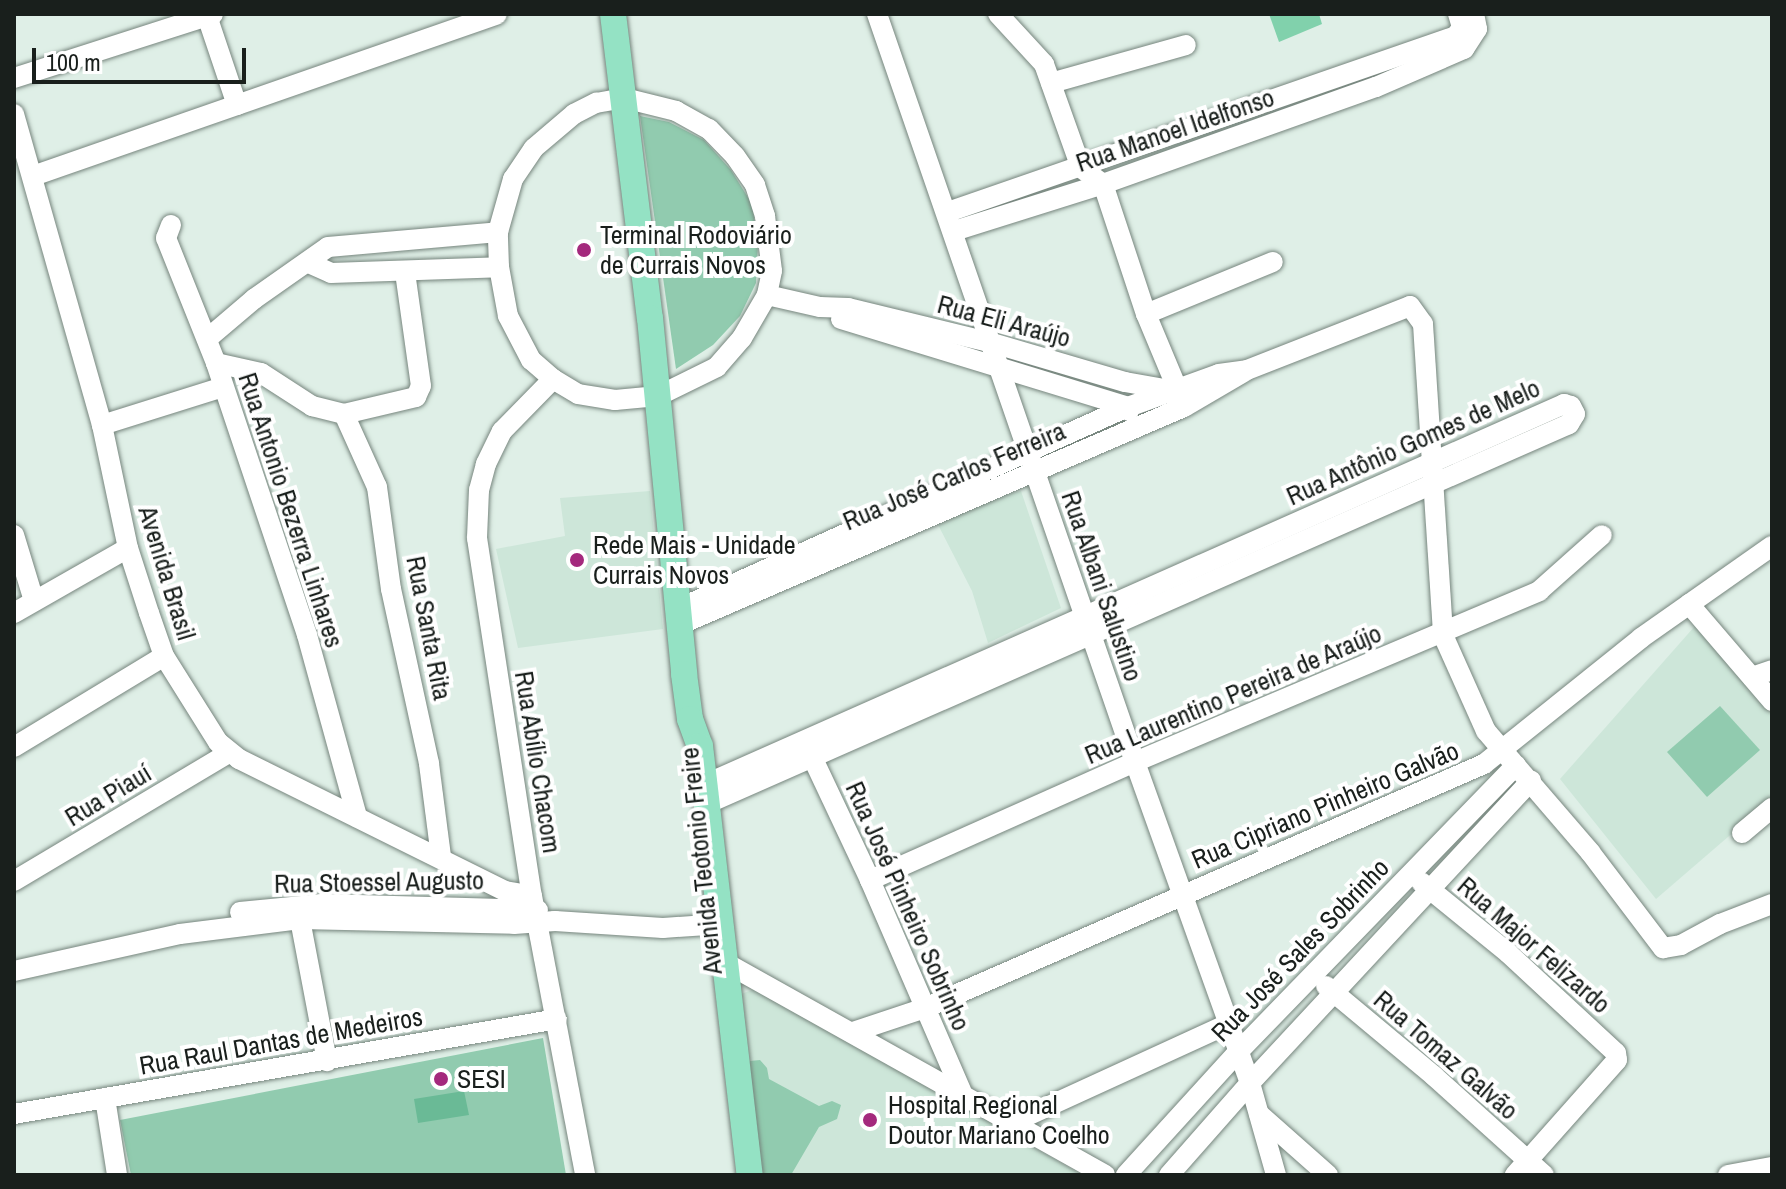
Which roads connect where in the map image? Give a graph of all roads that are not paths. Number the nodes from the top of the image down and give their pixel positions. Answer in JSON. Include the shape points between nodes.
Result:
{"nodes":[{"id":1,"x":497,"y":14,"type":"edge"},
{"id":2,"x":613,"y":14,"type":"edge"},
{"id":3,"x":877,"y":14,"type":"edge"},
{"id":4,"x":998,"y":14,"type":"edge"},
{"id":5,"x":1458,"y":14,"type":"edge"},
{"id":6,"x":1474,"y":14,"type":"edge"},
{"id":7,"x":210,"y":15,"type":"edge"},
{"id":8,"x":1186,"y":45,"type":"dead end"},
{"id":9,"x":1406,"y":64,"type":"junction"},
{"id":10,"x":14,"y":78,"type":"edge"},
{"id":11,"x":1051,"y":83,"type":"junction"},
{"id":12,"x":624,"y":98,"type":"junction"},
{"id":13,"x":237,"y":105,"type":"junction"},
{"id":14,"x":14,"y":114,"type":"edge"},
{"id":15,"x":33,"y":176,"type":"junction"},
{"id":16,"x":1092,"y":176,"type":"junction"},
{"id":17,"x":951,"y":222,"type":"junction"},
{"id":18,"x":171,"y":225,"type":"dead end"},
{"id":19,"x":498,"y":232,"type":"junction"},
{"id":20,"x":1273,"y":262,"type":"dead end"},
{"id":21,"x":309,"y":263,"type":"junction"},
{"id":22,"x":499,"y":267,"type":"junction"},
{"id":23,"x":405,"y":272,"type":"junction"},
{"id":24,"x":767,"y":295,"type":"junction"},
{"id":25,"x":820,"y":307,"type":"junction"},
{"id":26,"x":1146,"y":314,"type":"junction"},
{"id":27,"x":207,"y":339,"type":"junction"},
{"id":28,"x":989,"y":342,"type":"junction"},
{"id":29,"x":216,"y":363,"type":"junction"},
{"id":30,"x":997,"y":367,"type":"junction"},
{"id":31,"x":553,"y":379,"type":"junction"},
{"id":32,"x":223,"y":387,"type":"junction"},
{"id":33,"x":1179,"y":395,"type":"junction"},
{"id":34,"x":658,"y":396,"type":"junction"},
{"id":35,"x":344,"y":414,"type":"junction"},
{"id":36,"x":1132,"y":417,"type":"junction"},
{"id":37,"x":102,"y":425,"type":"junction"},
{"id":38,"x":1032,"y":460,"type":"junction"},
{"id":39,"x":1432,"y":474,"type":"junction"},
{"id":40,"x":14,"y":535,"type":"edge"},
{"id":41,"x":1602,"y":535,"type":"dead end"},
{"id":42,"x":1772,"y":546,"type":"edge"},
{"id":43,"x":128,"y":548,"type":"junction"},
{"id":44,"x":34,"y":601,"type":"junction"},
{"id":45,"x":1689,"y":604,"type":"junction"},
{"id":46,"x":14,"y":613,"type":"edge"},
{"id":47,"x":678,"y":617,"type":"junction"},
{"id":48,"x":1087,"y":626,"type":"junction"},
{"id":49,"x":1443,"y":635,"type":"junction"},
{"id":50,"x":164,"y":656,"type":"junction"},
{"id":51,"x":1772,"y":670,"type":"edge"},
{"id":52,"x":1752,"y":677,"type":"junction"},
{"id":53,"x":1772,"y":701,"type":"edge"},
{"id":54,"x":690,"y":719,"type":"junction"},
{"id":55,"x":14,"y":747,"type":"edge"},
{"id":56,"x":808,"y":749,"type":"junction"},
{"id":57,"x":229,"y":753,"type":"junction"},
{"id":58,"x":1509,"y":758,"type":"junction"},
{"id":59,"x":1135,"y":762,"type":"junction"},
{"id":60,"x":1531,"y":781,"type":"junction"},
{"id":61,"x":705,"y":795,"type":"junction"},
{"id":62,"x":1772,"y":808,"type":"edge"},
{"id":63,"x":357,"y":817,"type":"junction"},
{"id":64,"x":1742,"y":833,"type":"dead end"},
{"id":65,"x":441,"y":857,"type":"junction"},
{"id":66,"x":1411,"y":873,"type":"junction"},
{"id":67,"x":870,"y":880,"type":"junction"},
{"id":68,"x":14,"y":881,"type":"edge"},
{"id":69,"x":1430,"y":889,"type":"junction"},
{"id":70,"x":1183,"y":895,"type":"junction"},
{"id":71,"x":1772,"y":904,"type":"edge"},
{"id":72,"x":298,"y":912,"type":"junction"},
{"id":73,"x":539,"y":912,"type":"junction"},
{"id":74,"x":707,"y":925,"type":"junction"},
{"id":75,"x":726,"y":963,"type":"junction"},
{"id":76,"x":14,"y":971,"type":"edge"},
{"id":77,"x":1313,"y":975,"type":"junction"},
{"id":78,"x":1335,"y":993,"type":"junction"},
{"id":79,"x":925,"y":1008,"type":"junction"},
{"id":80,"x":557,"y":1019,"type":"junction"},
{"id":81,"x":1228,"y":1024,"type":"junction"},
{"id":82,"x":853,"y":1032,"type":"junction"},
{"id":83,"x":1239,"y":1051,"type":"junction"},
{"id":84,"x":327,"y":1061,"type":"junction"},
{"id":85,"x":1250,"y":1083,"type":"junction"},
{"id":86,"x":962,"y":1093,"type":"junction"},
{"id":87,"x":105,"y":1098,"type":"junction"},
{"id":88,"x":1258,"y":1113,"type":"junction"},
{"id":89,"x":14,"y":1114,"type":"edge"},
{"id":90,"x":1014,"y":1122,"type":"junction"},
{"id":91,"x":1772,"y":1167,"type":"edge"},
{"id":92,"x":1521,"y":1168,"type":"edge"},
{"id":93,"x":117,"y":1175,"type":"edge"},
{"id":94,"x":585,"y":1175,"type":"edge"},
{"id":95,"x":735,"y":1175,"type":"edge"},
{"id":96,"x":750,"y":1175,"type":"edge"},
{"id":97,"x":1105,"y":1175,"type":"edge"},
{"id":98,"x":1126,"y":1175,"type":"edge"},
{"id":99,"x":1169,"y":1175,"type":"edge"},
{"id":100,"x":1276,"y":1175,"type":"edge"},
{"id":101,"x":1328,"y":1175,"type":"edge"},
{"id":102,"x":1544,"y":1175,"type":"edge"},
{"id":103,"x":1728,"y":1175,"type":"edge"}],
"edges":[{"from":1,"to":13,"type":"street"},
{"from":2,"to":12,"type":"main road"},
{"from":3,"to":17,"type":"street","name":"Rua Albani Salustino"},
{"from":4,"to":11,"type":"street","via":[[1037,54]]},
{"from":5,"to":9,"type":"street","via":[[1462,27],[1456,36]]},
{"from":6,"to":9,"type":"street","via":[[1477,29],[1464,49]]},
{"from":7,"to":10,"type":"street"},
{"from":7,"to":13,"type":"street"},
{"from":8,"to":11,"type":"street"},
{"from":9,"to":16,"type":"street","name":"Rua Manoel Idelfonso","via":[[1376,87]]},
{"from":11,"to":16,"type":"street"},
{"from":12,"to":19,"type":"street","via":[[574,114],[534,148],[513,179]]},
{"from":12,"to":24,"type":"street","via":[[676,111],[709,129],[735,156],[755,185],[765,216],[772,271]]},
{"from":12,"to":34,"type":"main road"},
{"from":13,"to":15,"type":"street"},
{"from":14,"to":15,"type":"street","name":"Avenida Brasil"},
{"from":15,"to":37,"type":"street","name":"Avenida Brasil"},
{"from":16,"to":17,"type":"street","name":"Rua Manoel Idelfonso"},
{"from":16,"to":26,"type":"street"},
{"from":17,"to":28,"type":"street","name":"Rua Albani Salustino"},
{"from":18,"to":27,"type":"street","name":"Rua Antonio Bezerra Linhares","via":[[166,238]]},
{"from":19,"to":21,"type":"street","via":[[328,247]]},
{"from":19,"to":22,"type":"street"},
{"from":20,"to":26,"type":"street"},
{"from":21,"to":23,"type":"street","via":[[331,273]]},
{"from":21,"to":27,"type":"street"},
{"from":22,"to":23,"type":"street"},
{"from":22,"to":31,"type":"street","via":[[508,316],[531,360]]},
{"from":23,"to":35,"type":"street","via":[[421,391],[416,397]]},
{"from":24,"to":25,"type":"street","name":"Rua Eli Araújo"},
{"from":24,"to":34,"type":"street","via":[[717,367]]},
{"from":25,"to":28,"type":"street","name":"Rua Eli Araújo","via":[[840,306]]},
{"from":25,"to":30,"type":"street","name":"Rua Eli Araújo","via":[[848,321]]},
{"from":26,"to":33,"type":"street"},
{"from":27,"to":29,"type":"street","name":"Rua Antonio Bezerra Linhares"},
{"from":28,"to":30,"type":"street","name":"Rua Albani Salustino"},
{"from":28,"to":33,"type":"street","name":"Rua Eli Araújo"},
{"from":29,"to":32,"type":"street","name":"Rua Antonio Bezerra Linhares"},
{"from":29,"to":35,"type":"street","via":[[261,373],[312,406]]},
{"from":30,"to":36,"type":"street","name":"Rua Eli Araújo"},
{"from":30,"to":38,"type":"street","name":"Rua Albani Salustino"},
{"from":31,"to":34,"type":"street","via":[[578,394],[615,400]]},
{"from":31,"to":73,"type":"street","name":"Rua Abílio Chacom","via":[[502,431],[486,464],[477,538]]},
{"from":32,"to":37,"type":"street"},
{"from":32,"to":63,"type":"street","name":"Rua Antonio Bezerra Linhares","via":[[307,635]]},
{"from":33,"to":36,"type":"street","name":"Rua José Carlos Ferreira"},
{"from":33,"to":39,"type":"street","name":"Rua José Carlos Ferreira","via":[[1219,374],[1247,370],[1410,306],[1420,316]]},
{"from":34,"to":47,"type":"main road"},
{"from":35,"to":65,"type":"street","name":"Rua Santa Rita","via":[[377,487],[391,589],[429,764]]},
{"from":36,"to":38,"type":"street","name":"Rua José Carlos Ferreira"},
{"from":37,"to":43,"type":"street","name":"Avenida Brasil"},
{"from":38,"to":47,"type":"street","name":"Rua José Carlos Ferreira"},
{"from":38,"to":48,"type":"street","name":"Rua Albani Salustino"},
{"from":39,"to":39,"type":"street","name":"Rua Antônio Gomes de Melo","via":[[1569,424],[1575,414],[1564,404]]},
{"from":39,"to":48,"type":"street","name":"Rua Antônio Gomes de Melo"},
{"from":39,"to":49,"type":"street"},
{"from":40,"to":44,"type":"street"},
{"from":41,"to":49,"type":"street","name":"Rua Laurentino Pereira de Araújo","via":[[1550,584]]},
{"from":42,"to":45,"type":"street","name":"Rua Cipriano Pinheiro Galvão"},
{"from":43,"to":44,"type":"street"},
{"from":43,"to":50,"type":"street","name":"Avenida Brasil"},
{"from":44,"to":46,"type":"street"},
{"from":45,"to":52,"type":"street"},
{"from":45,"to":58,"type":"street","name":"Rua Cipriano Pinheiro Galvão","via":[[1641,638]]},
{"from":47,"to":54,"type":"main road"},
{"from":48,"to":56,"type":"street","name":"Rua Antônio Gomes de Melo"},
{"from":48,"to":59,"type":"street","name":"Rua Albani Salustino"},
{"from":49,"to":58,"type":"street","via":[[1469,698]]},
{"from":49,"to":59,"type":"street","name":"Rua Laurentino Pereira de Araújo"},
{"from":50,"to":55,"type":"street"},
{"from":50,"to":57,"type":"street","name":"Avenida Brasil"},
{"from":51,"to":52,"type":"street"},
{"from":52,"to":53,"type":"street"},
{"from":54,"to":61,"type":"main road","name":"Avenida Teotonio Freire","via":[[700,746]]},
{"from":54,"to":74,"type":"main road","name":"Avenida Teotonio Freire","via":[[683,747]]},
{"from":56,"to":61,"type":"street","name":"Rua Antônio Gomes de Melo"},
{"from":56,"to":67,"type":"street","name":"Rua José Pinheiro Sobrinho"},
{"from":57,"to":63,"type":"street","name":"Avenida Brasil"},
{"from":57,"to":68,"type":"street","name":"Rua Piauí"},
{"from":58,"to":60,"type":"street"},
{"from":58,"to":66,"type":"street","name":"Rua José Sales Sobrinho"},
{"from":58,"to":70,"type":"street","name":"Rua Cipriano Pinheiro Galvão"},
{"from":59,"to":67,"type":"street","name":"Rua Laurentino Pereira de Araújo"},
{"from":59,"to":70,"type":"street","name":"Rua Albani Salustino"},
{"from":60,"to":69,"type":"street","name":"Rua José Sales Sobrinho"},
{"from":60,"to":71,"type":"street","via":[[1663,948]]},
{"from":61,"to":75,"type":"main road","name":"Avenida Teotonio Freire"},
{"from":62,"to":64,"type":"street"},
{"from":63,"to":65,"type":"street","name":"Avenida Brasil"},
{"from":65,"to":73,"type":"street","name":"Avenida Brasil"},
{"from":66,"to":69,"type":"street","name":"Rua Major Felizardo"},
{"from":66,"to":77,"type":"street","name":"Rua José Sales Sobrinho"},
{"from":67,"to":79,"type":"street","name":"Rua José Pinheiro Sobrinho"},
{"from":69,"to":78,"type":"street","name":"Rua José Sales Sobrinho"},
{"from":69,"to":92,"type":"street","name":"Rua Major Felizardo","via":[[1616,1053],[1617,1060]]},
{"from":70,"to":79,"type":"street","name":"Rua Cipriano Pinheiro Galvão"},
{"from":70,"to":81,"type":"street","name":"Rua Albani Salustino"},
{"from":72,"to":73,"type":"street","name":"Rua Stoessel Augusto"},
{"from":72,"to":76,"type":"street","name":"Rua Stoessel Augusto","via":[[248,918]]},
{"from":72,"to":84,"type":"street"},
{"from":73,"to":74,"type":"street","name":"Avenida Brasil","via":[[619,927]]},
{"from":73,"to":80,"type":"street","name":"Rua Abílio Chacom"},
{"from":74,"to":95,"type":"main road","name":"Avenida Teotonio Freire"},
{"from":75,"to":82,"type":"street"},
{"from":75,"to":96,"type":"main road","name":"Avenida Teotonio Freire"},
{"from":77,"to":78,"type":"street","name":"Rua Tomaz Galvão"},
{"from":77,"to":83,"type":"street","name":"Rua José Sales Sobrinho"},
{"from":78,"to":85,"type":"street","name":"Rua José Sales Sobrinho"},
{"from":78,"to":92,"type":"street","name":"Rua Tomaz Galvão","via":[[1434,1076]]},
{"from":79,"to":82,"type":"street","name":"Rua Cipriano Pinheiro Galvão"},
{"from":79,"to":86,"type":"street","name":"Rua José Pinheiro Sobrinho"},
{"from":80,"to":84,"type":"street","name":"Rua Raul Dantas de Medeiros"},
{"from":80,"to":94,"type":"street","name":"Rua Abílio Chacom"},
{"from":81,"to":83,"type":"street","name":"Rua Albani Salustino"},
{"from":81,"to":90,"type":"street"},
{"from":82,"to":86,"type":"street"},
{"from":83,"to":85,"type":"street","name":"Rua Albani Salustino"},
{"from":83,"to":98,"type":"street","name":"Rua José Sales Sobrinho"},
{"from":84,"to":87,"type":"street","name":"Rua Raul Dantas de Medeiros"},
{"from":85,"to":88,"type":"street","name":"Rua Albani Salustino"},
{"from":85,"to":99,"type":"street","name":"Rua José Sales Sobrinho"},
{"from":86,"to":90,"type":"street"},
{"from":87,"to":89,"type":"street","name":"Rua Raul Dantas de Medeiros"},
{"from":87,"to":93,"type":"street"},
{"from":88,"to":100,"type":"street","name":"Rua Albani Salustino"},
{"from":88,"to":101,"type":"street"},
{"from":90,"to":97,"type":"street"},
{"from":91,"to":103,"type":"street"},
{"from":92,"to":102,"type":"street","name":"Rua Tomaz Galvão"}]}
